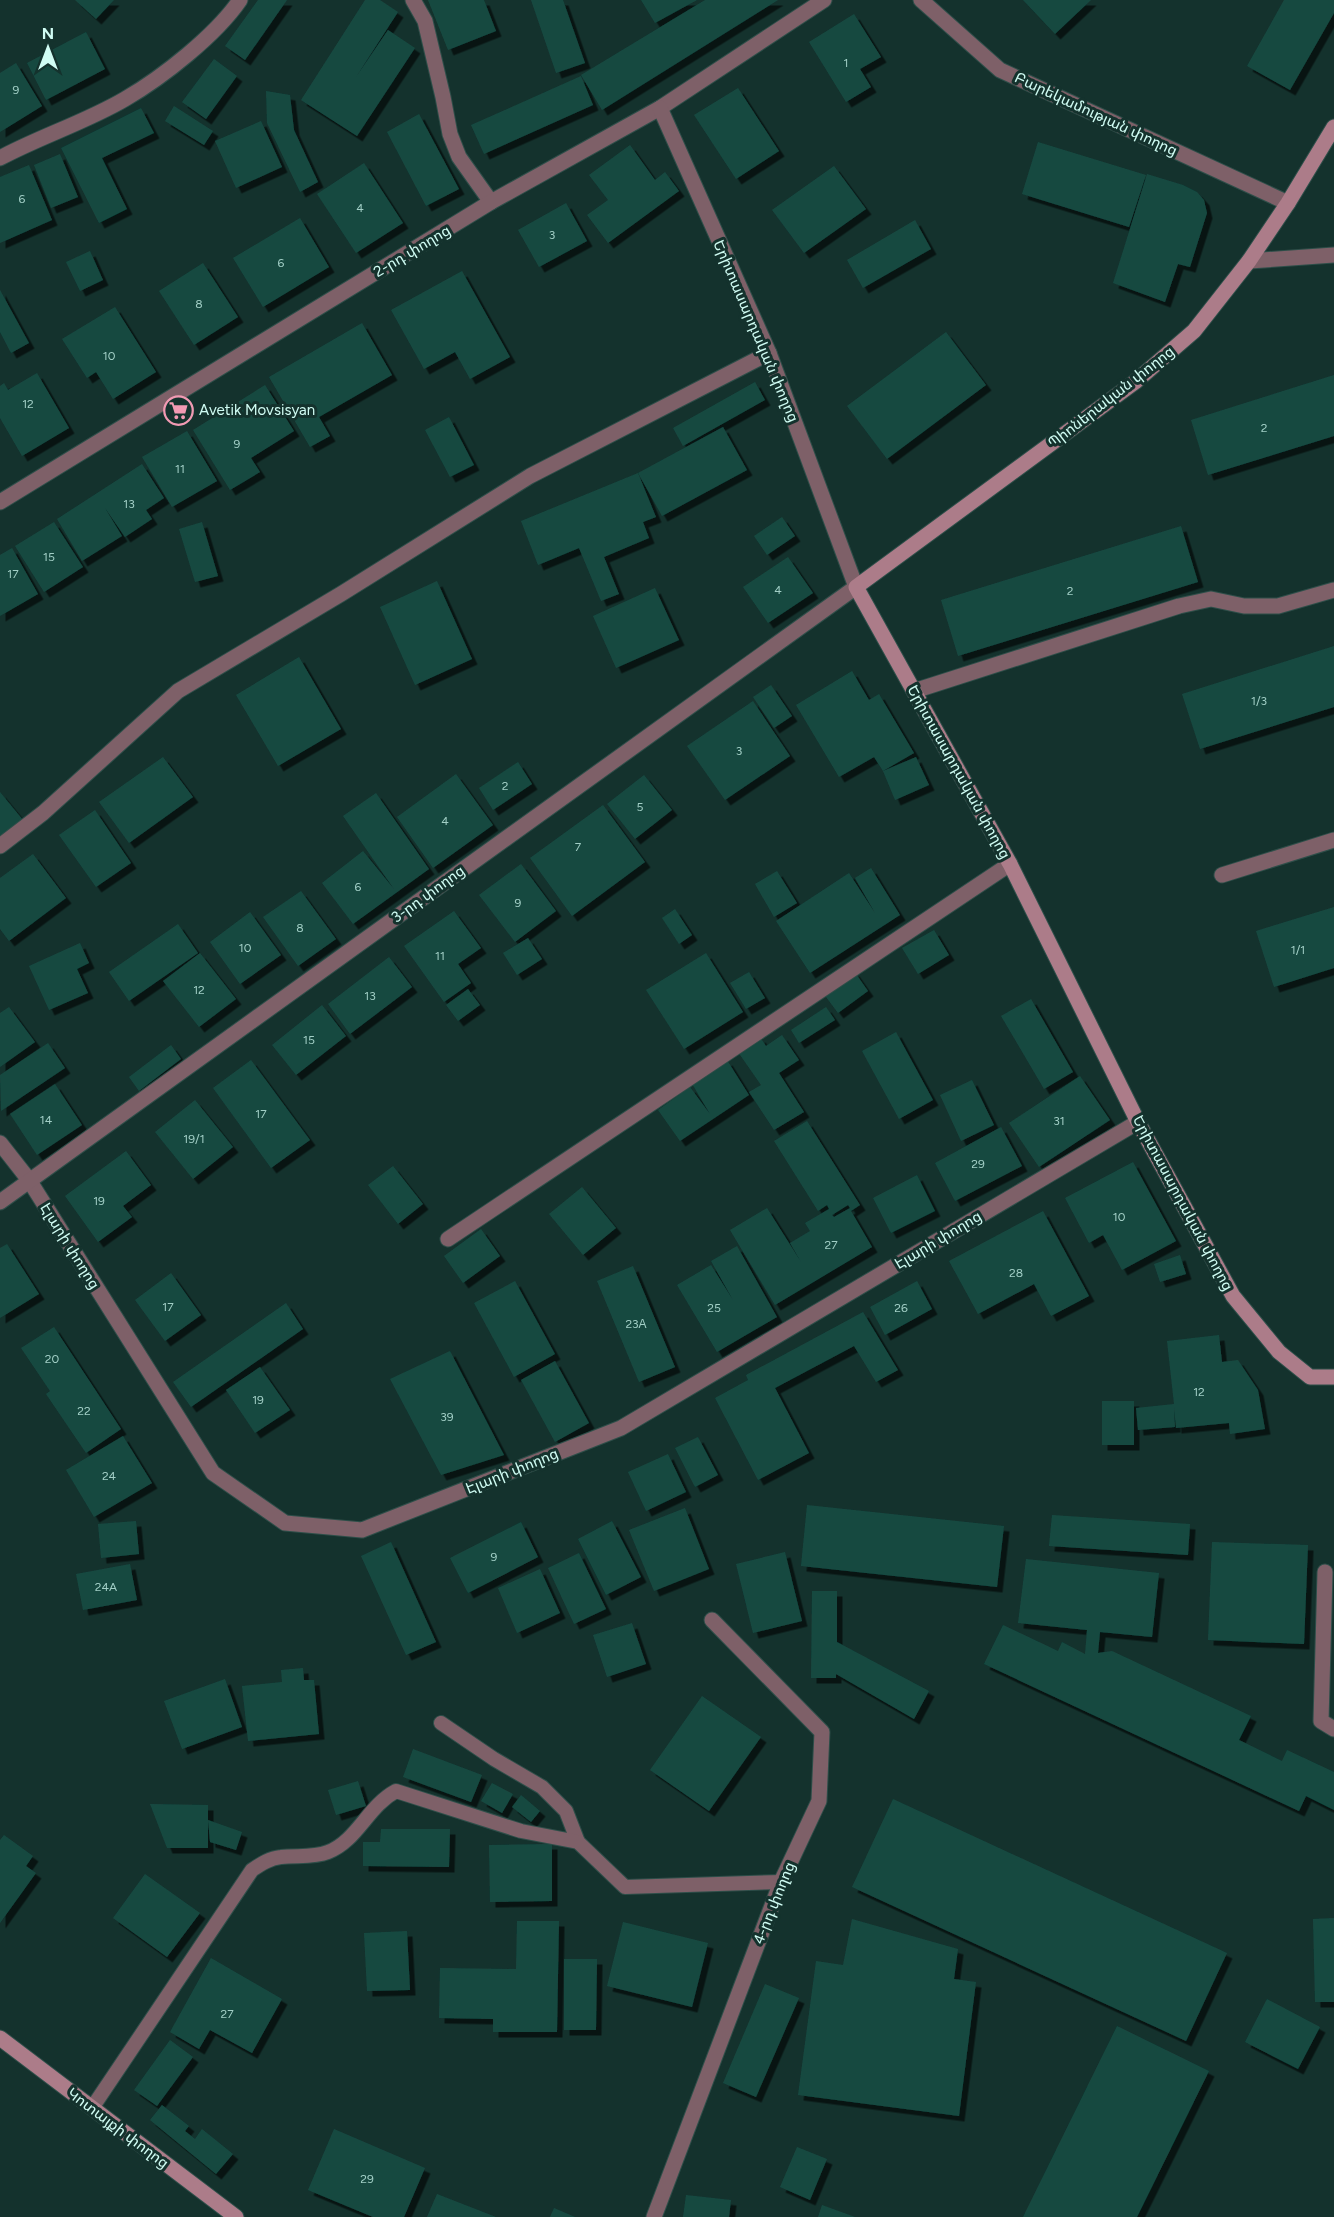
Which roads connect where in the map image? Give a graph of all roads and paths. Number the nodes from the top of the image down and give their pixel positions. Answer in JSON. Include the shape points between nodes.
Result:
{"nodes":[{"id":1,"x":240,"y":0,"type":"edge"},
{"id":2,"x":413,"y":0,"type":"edge"},
{"id":3,"x":824,"y":0,"type":"edge"},
{"id":4,"x":921,"y":0,"type":"edge"},
{"id":5,"x":660,"y":108,"type":"junction"},
{"id":6,"x":1334,"y":127,"type":"edge"},
{"id":7,"x":0,"y":158,"type":"edge"},
{"id":8,"x":491,"y":202,"type":"junction"},
{"id":9,"x":1288,"y":203,"type":"junction"},
{"id":10,"x":1334,"y":255,"type":"edge"},
{"id":11,"x":1249,"y":261,"type":"junction"},
{"id":12,"x":769,"y":353,"type":"junction"},
{"id":13,"x":0,"y":502,"type":"edge"},
{"id":14,"x":856,"y":587,"type":"junction"},
{"id":15,"x":1334,"y":590,"type":"edge"},
{"id":16,"x":914,"y":692,"type":"junction"},
{"id":17,"x":1334,"y":840,"type":"edge"},
{"id":18,"x":0,"y":846,"type":"edge"},
{"id":19,"x":1010,"y":864,"type":"junction"},
{"id":20,"x":1222,"y":874,"type":"dead end"},
{"id":21,"x":1138,"y":1122,"type":"junction"},
{"id":22,"x":0,"y":1143,"type":"edge"},
{"id":23,"x":29,"y":1180,"type":"junction"},
{"id":24,"x":0,"y":1202,"type":"edge"},
{"id":25,"x":448,"y":1239,"type":"dead end"},
{"id":26,"x":1334,"y":1377,"type":"edge"},
{"id":27,"x":1325,"y":1572,"type":"dead end"},
{"id":28,"x":712,"y":1620,"type":"dead end"},
{"id":29,"x":441,"y":1723,"type":"dead end"},
{"id":30,"x":1334,"y":1729,"type":"edge"},
{"id":31,"x":578,"y":1842,"type":"junction"},
{"id":32,"x":781,"y":1882,"type":"junction"},
{"id":33,"x":0,"y":2038,"type":"edge"},
{"id":34,"x":92,"y":2108,"type":"junction"},
{"id":35,"x":237,"y":2217,"type":"edge"},
{"id":36,"x":654,"y":2217,"type":"edge"}],
"edges":[{"from":1,"to":7,"type":"street","via":[[182,60],[126,99]]},
{"from":2,"to":8,"type":"street","via":[[425,21],[450,134],[459,157]]},
{"from":3,"to":5,"type":"street","name":"2-րդ փողոց"},
{"from":4,"to":9,"type":"street","name":"Բարեկամության փողոց","via":[[1000,70]]},
{"from":5,"to":8,"type":"street","name":"2-րդ փողոց"},
{"from":5,"to":12,"type":"street","name":"Երիտասարդական փողոց"},
{"from":6,"to":9,"type":"street","name":"Պիոներական փողոց"},
{"from":8,"to":13,"type":"street","name":"2-րդ փողոց"},
{"from":9,"to":11,"type":"street","name":"Պիոներական փողոց"},
{"from":10,"to":11,"type":"street"},
{"from":11,"to":14,"type":"street","name":"Պիոներական փողոց","via":[[1194,331],[1135,382]]},
{"from":12,"to":14,"type":"street","name":"Երիտասարդական փողոց"},
{"from":12,"to":18,"type":"street","via":[[530,476],[177,692],[43,813]]},
{"from":14,"to":16,"type":"street","name":"Երիտասարդական փողոց"},
{"from":14,"to":23,"type":"street","name":"3-րդ փողոց"},
{"from":15,"to":16,"type":"street","via":[[1278,606],[1244,606],[1211,599],[1179,606]]},
{"from":16,"to":19,"type":"street","name":"Երիտասարդական փողոց"},
{"from":17,"to":20,"type":"street"},
{"from":19,"to":21,"type":"street","name":"Երիտասարդական փողոց"},
{"from":19,"to":25,"type":"street"},
{"from":21,"to":23,"type":"street","name":"Էլարի փողոց","via":[[621,1428],[362,1530],[285,1523],[213,1473]]},
{"from":21,"to":26,"type":"street","name":"Երիտասարդական փողոց","via":[[1233,1296],[1279,1352],[1310,1377]]},
{"from":22,"to":23,"type":"street","name":"Էլարի փողոց"},
{"from":23,"to":24,"type":"street","name":"3-րդ փողոց"},
{"from":27,"to":30,"type":"street","via":[[1321,1722]]},
{"from":28,"to":32,"type":"street","name":"4-րդ փողոց","via":[[822,1732],[819,1801]]},
{"from":29,"to":31,"type":"lane","via":[[542,1787],[566,1811]]},
{"from":31,"to":32,"type":"lane","via":[[625,1887]]},
{"from":31,"to":34,"type":"lane","via":[[521,1831],[396,1791],[373,1809],[350,1837],[328,1852],[262,1863],[239,1887]]},
{"from":32,"to":36,"type":"street","name":"4-րդ փողոց"},
{"from":33,"to":34,"type":"street","name":"Կոտայքի փողոց"},
{"from":34,"to":35,"type":"street","name":"Կոտայքի փողոց"}]}
